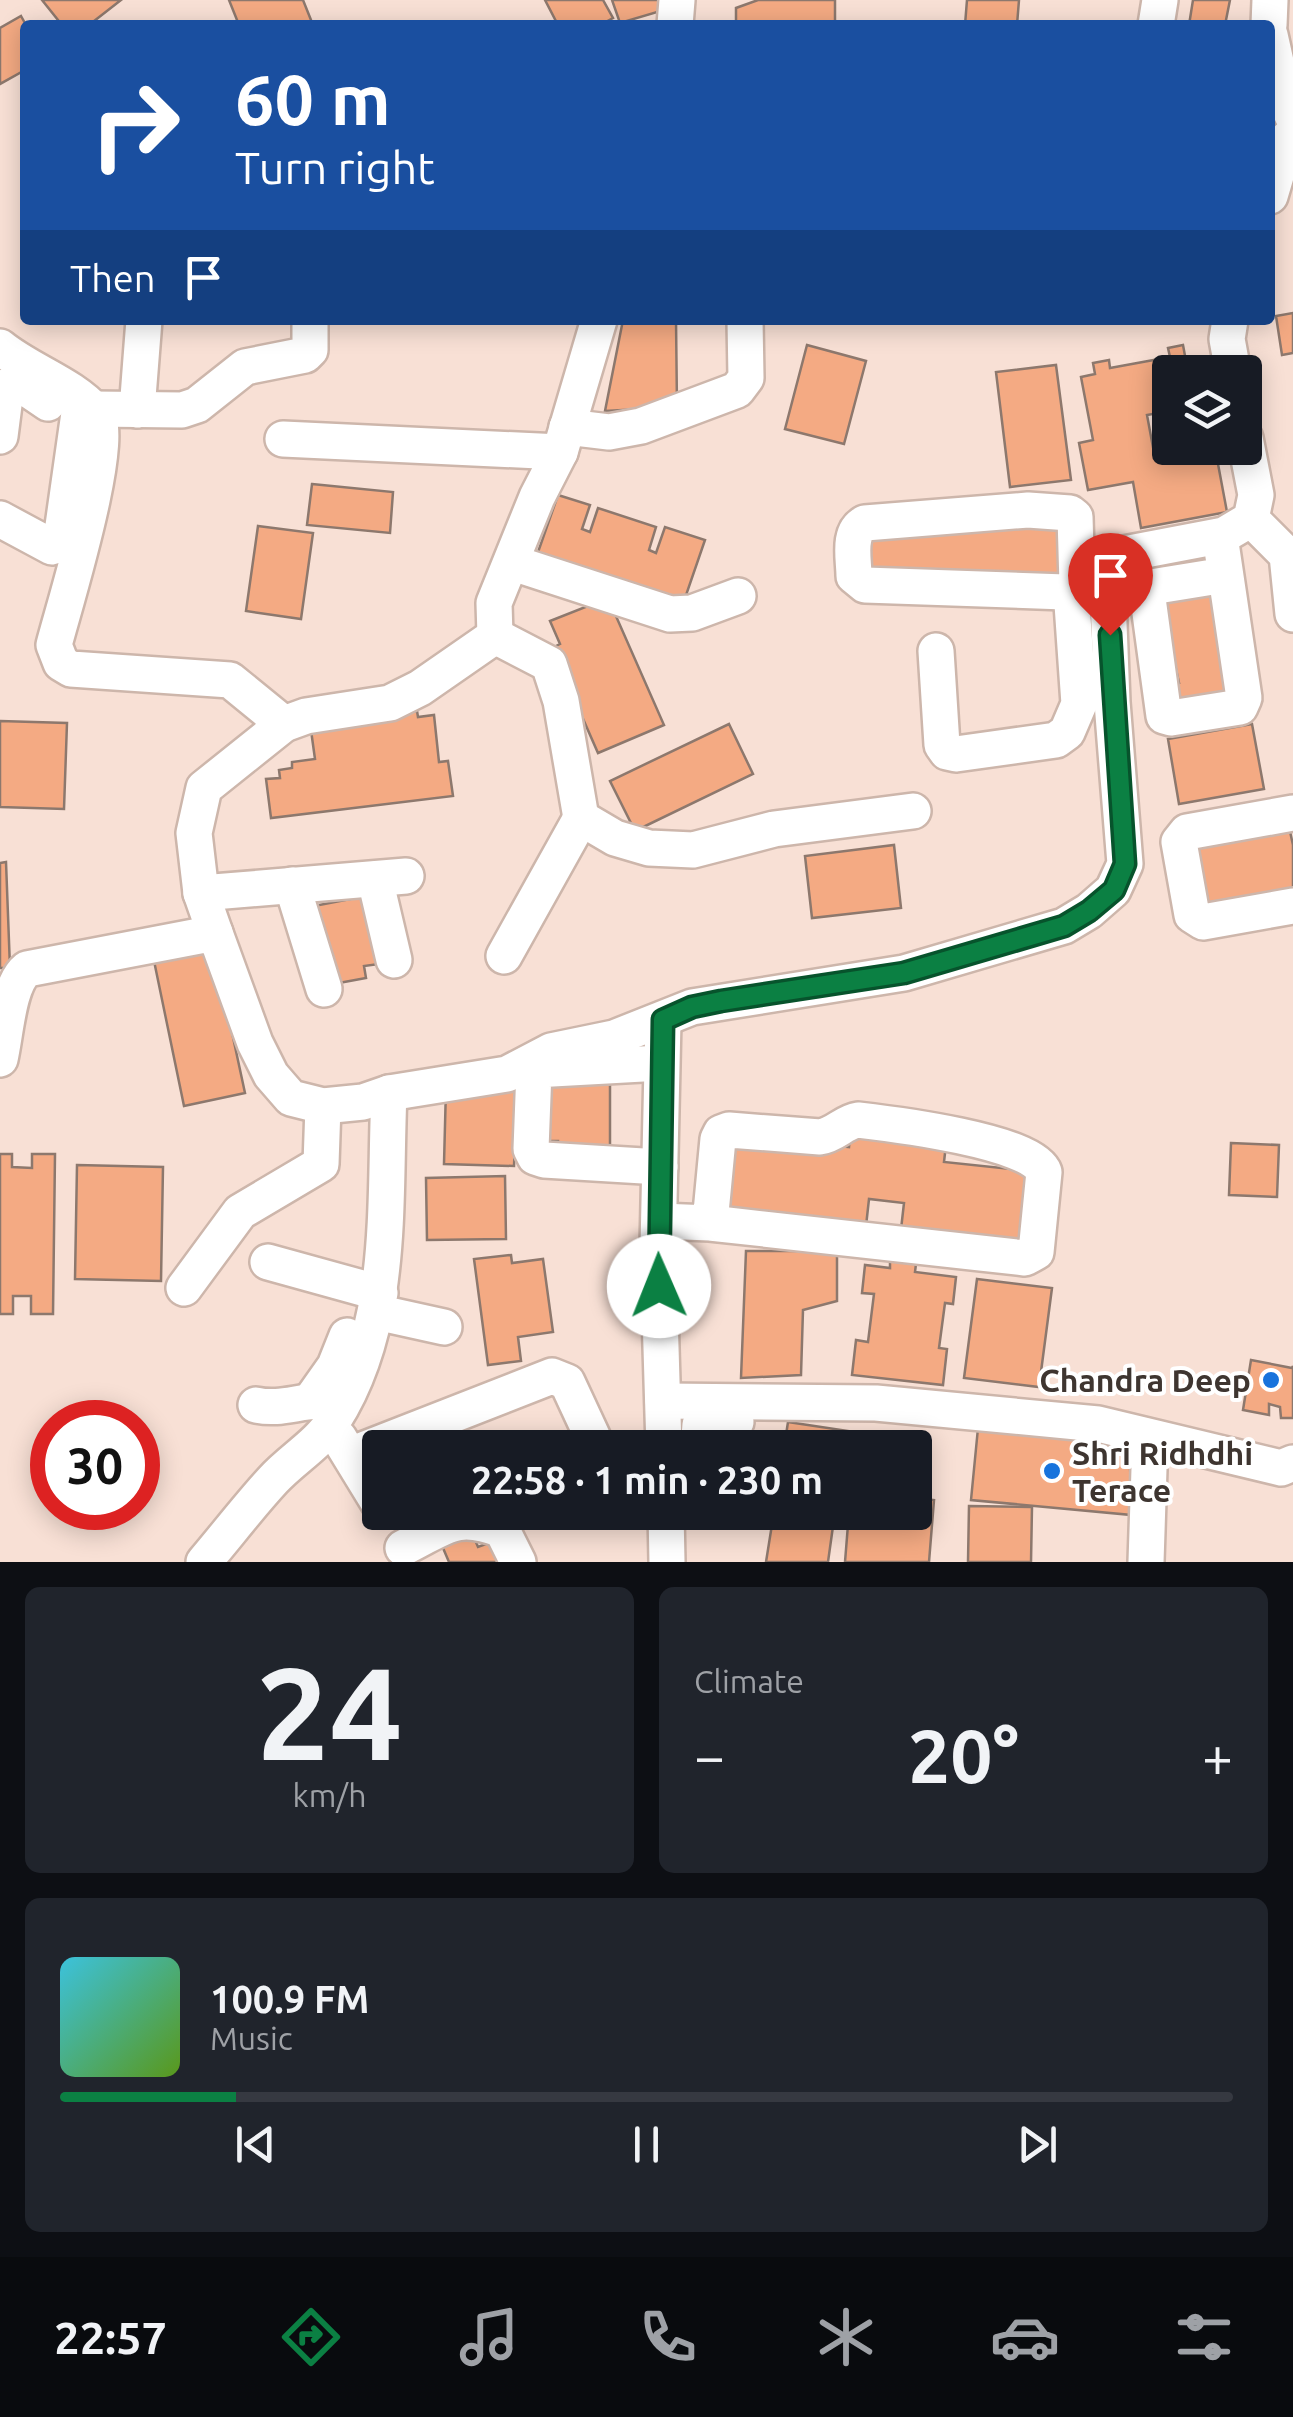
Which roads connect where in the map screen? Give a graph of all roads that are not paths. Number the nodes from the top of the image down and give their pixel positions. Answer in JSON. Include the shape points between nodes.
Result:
{"nodes":[{"id":1,"x":1275,"y":63,"type":"edge"},
{"id":2,"x":1282,"y":103,"type":"edge"},
{"id":3,"x":1293,"y":132,"type":"edge"},
{"id":4,"x":1275,"y":179,"type":"edge"},
{"id":5,"x":144,"y":325,"type":"edge"},
{"id":6,"x":310,"y":325,"type":"edge"},
{"id":7,"x":597,"y":325,"type":"edge"},
{"id":8,"x":745,"y":325,"type":"edge"},
{"id":9,"x":1229,"y":325,"type":"edge"},
{"id":10,"x":0,"y":348,"type":"edge"},
{"id":11,"x":1229,"y":355,"type":"edge"},
{"id":12,"x":84,"y":410,"type":"junction"},
{"id":13,"x":137,"y":410,"type":"junction"},
{"id":14,"x":0,"y":436,"type":"edge"},
{"id":15,"x":283,"y":439,"type":"dead end"},
{"id":16,"x":564,"y":440,"type":"junction"},
{"id":17,"x":1250,"y":465,"type":"edge"},
{"id":18,"x":0,"y":519,"type":"edge"},
{"id":19,"x":1252,"y":519,"type":"junction"},
{"id":20,"x":1220,"y":536,"type":"junction"},
{"id":21,"x":1152,"y":548,"type":"junction"},
{"id":22,"x":1290,"y":555,"type":"edge"},
{"id":23,"x":513,"y":563,"type":"junction"},
{"id":24,"x":1225,"y":576,"type":"junction"},
{"id":25,"x":1159,"y":586,"type":"junction"},
{"id":26,"x":1091,"y":587,"type":"junction"},
{"id":27,"x":738,"y":596,"type":"dead end"},
{"id":28,"x":983,"y":609,"type":"dead end"},
{"id":29,"x":1293,"y":614,"type":"edge"},
{"id":30,"x":495,"y":636,"type":"junction"},
{"id":31,"x":936,"y":651,"type":"dead end"},
{"id":32,"x":1096,"y":703,"type":"junction"},
{"id":33,"x":284,"y":724,"type":"junction"},
{"id":34,"x":913,"y":811,"type":"dead end"},
{"id":35,"x":1293,"y":813,"type":"edge"},
{"id":36,"x":581,"y":818,"type":"junction"},
{"id":37,"x":281,"y":886,"type":"junction"},
{"id":38,"x":201,"y":893,"type":"junction"},
{"id":39,"x":1293,"y":906,"type":"edge"},
{"id":40,"x":216,"y":933,"type":"junction"},
{"id":41,"x":504,"y":956,"type":"dead end"},
{"id":42,"x":394,"y":960,"type":"dead end"},
{"id":43,"x":315,"y":984,"type":"dead end"},
{"id":44,"x":5,"y":1017,"type":"edge"},
{"id":45,"x":663,"y":1020,"type":"junction"},
{"id":46,"x":0,"y":1059,"type":"edge"},
{"id":47,"x":661,"y":1063,"type":"junction"},
{"id":48,"x":388,"y":1094,"type":"junction"},
{"id":49,"x":323,"y":1106,"type":"junction"},
{"id":50,"x":660,"y":1167,"type":"junction"},
{"id":51,"x":660,"y":1222,"type":"junction"},
{"id":52,"x":710,"y":1223,"type":"junction"},
{"id":53,"x":268,"y":1262,"type":"dead end"},
{"id":54,"x":184,"y":1288,"type":"dead end"},
{"id":55,"x":371,"y":1298,"type":"junction"},
{"id":56,"x":444,"y":1328,"type":"dead end"},
{"id":57,"x":662,"y":1401,"type":"junction"},
{"id":58,"x":256,"y":1406,"type":"dead end"},
{"id":59,"x":328,"y":1410,"type":"junction"},
{"id":60,"x":736,"y":1424,"type":"edge"},
{"id":61,"x":422,"y":1430,"type":"edge"},
{"id":62,"x":588,"y":1430,"type":"edge"},
{"id":63,"x":663,"y":1430,"type":"edge"},
{"id":64,"x":700,"y":1430,"type":"edge"},
{"id":65,"x":1150,"y":1438,"type":"junction"},
{"id":66,"x":362,"y":1452,"type":"edge"},
{"id":67,"x":350,"y":1455,"type":"junction"},
{"id":68,"x":1293,"y":1463,"type":"edge"},
{"id":69,"x":362,"y":1475,"type":"edge"},
{"id":70,"x":394,"y":1530,"type":"edge"},
{"id":71,"x":666,"y":1530,"type":"edge"},
{"id":72,"x":407,"y":1555,"type":"edge"},
{"id":73,"x":204,"y":1562,"type":"edge"},
{"id":74,"x":518,"y":1562,"type":"edge"},
{"id":75,"x":667,"y":1562,"type":"edge"},
{"id":76,"x":1146,"y":1562,"type":"edge"}],
"edges":[{"from":1,"to":2,"type":"street"},
{"from":3,"to":4,"type":"street"},
{"from":5,"to":13,"type":"street"},
{"from":6,"to":13,"type":"street","via":[[305,356],[245,367],[182,410]]},
{"from":7,"to":16,"type":"street"},
{"from":8,"to":16,"type":"street","via":[[746,378],[738,390],[641,426]]},
{"from":9,"to":11,"type":"street"},
{"from":10,"to":12,"type":"street"},
{"from":12,"to":13,"type":"street"},
{"from":12,"to":14,"type":"street","via":[[10,384]]},
{"from":12,"to":18,"type":"street","via":[[61,540],[52,548]]},
{"from":12,"to":33,"type":"street","via":[[103,431],[102,452],[54,645],[61,663],[230,680]]},
{"from":15,"to":16,"type":"street"},
{"from":16,"to":23,"type":"street"},
{"from":17,"to":19,"type":"street"},
{"from":19,"to":20,"type":"street"},
{"from":19,"to":22,"type":"street"},
{"from":20,"to":21,"type":"street"},
{"from":20,"to":24,"type":"street"},
{"from":21,"to":25,"type":"street"},
{"from":21,"to":26,"type":"street","via":[[1119,555]]},
{"from":22,"to":29,"type":"street"},
{"from":23,"to":27,"type":"street","via":[[670,614],[692,614]]},
{"from":23,"to":30,"type":"street","via":[[494,603]]},
{"from":24,"to":25,"type":"street"},
{"from":24,"to":25,"type":"street","via":[[1243,703],[1171,718],[1161,710],[1147,598]]},
{"from":26,"to":26,"type":"street","via":[[1077,584],[1065,592],[864,585],[854,576],[854,534],[865,524],[1028,510],[1070,513]]},
{"from":26,"to":28,"type":"street"},
{"from":26,"to":32,"type":"street"},
{"from":30,"to":33,"type":"street","via":[[390,703]]},
{"from":30,"to":36,"type":"street","via":[[549,664]]},
{"from":31,"to":32,"type":"street","via":[[946,752],[1056,740]]},
{"from":32,"to":45,"type":"street","via":[[1125,864],[1114,890],[1089,911],[1064,926],[904,973],[721,1001]]},
{"from":33,"to":38,"type":"street","via":[[204,788],[194,834]]},
{"from":34,"to":36,"type":"street","via":[[774,829],[693,850],[648,848]]},
{"from":35,"to":39,"type":"street","via":[[1187,832],[1179,842],[1196,919]]},
{"from":36,"to":41,"type":"street"},
{"from":37,"to":38,"type":"street"},
{"from":37,"to":42,"type":"street","via":[[391,877]]},
{"from":37,"to":43,"type":"street"},
{"from":38,"to":40,"type":"street"},
{"from":40,"to":44,"type":"street","via":[[27,969],[17,976]]},
{"from":40,"to":49,"type":"street","via":[[271,1075],[291,1098]]},
{"from":44,"to":46,"type":"street"},
{"from":45,"to":47,"type":"street"},
{"from":45,"to":48,"type":"street","via":[[551,1051],[507,1074]]},
{"from":47,"to":50,"type":"street"},
{"from":47,"to":50,"type":"street","via":[[534,1070],[530,1149],[544,1160]]},
{"from":48,"to":49,"type":"street"},
{"from":48,"to":55,"type":"street"},
{"from":49,"to":54,"type":"street","via":[[321,1164],[240,1212]]},
{"from":50,"to":51,"type":"street"},
{"from":51,"to":52,"type":"street"},
{"from":51,"to":57,"type":"street"},
{"from":52,"to":52,"type":"street","via":[[1025,1258],[1036,1252],[1044,1172],[1036,1161],[960,1134],[858,1120],[820,1137],[729,1130],[718,1139]]},
{"from":53,"to":55,"type":"street"},
{"from":55,"to":56,"type":"street"},
{"from":55,"to":59,"type":"street","via":[[366,1351]]},
{"from":57,"to":60,"type":"street"},
{"from":57,"to":63,"type":"street"},
{"from":58,"to":59,"type":"street"},
{"from":59,"to":67,"type":"street"},
{"from":59,"to":73,"type":"street"},
{"from":60,"to":64,"type":"street"},
{"from":60,"to":65,"type":"street","via":[[876,1403],[1098,1424]]},
{"from":61,"to":62,"type":"street","via":[[552,1376],[567,1382]]},
{"from":65,"to":68,"type":"street","via":[[1281,1468]]},
{"from":65,"to":76,"type":"street"},
{"from":66,"to":67,"type":"street"},
{"from":67,"to":69,"type":"street"},
{"from":70,"to":72,"type":"street"},
{"from":71,"to":75,"type":"street"},
{"from":72,"to":74,"type":"street","via":[[454,1523],[476,1520],[502,1530]]}]}
